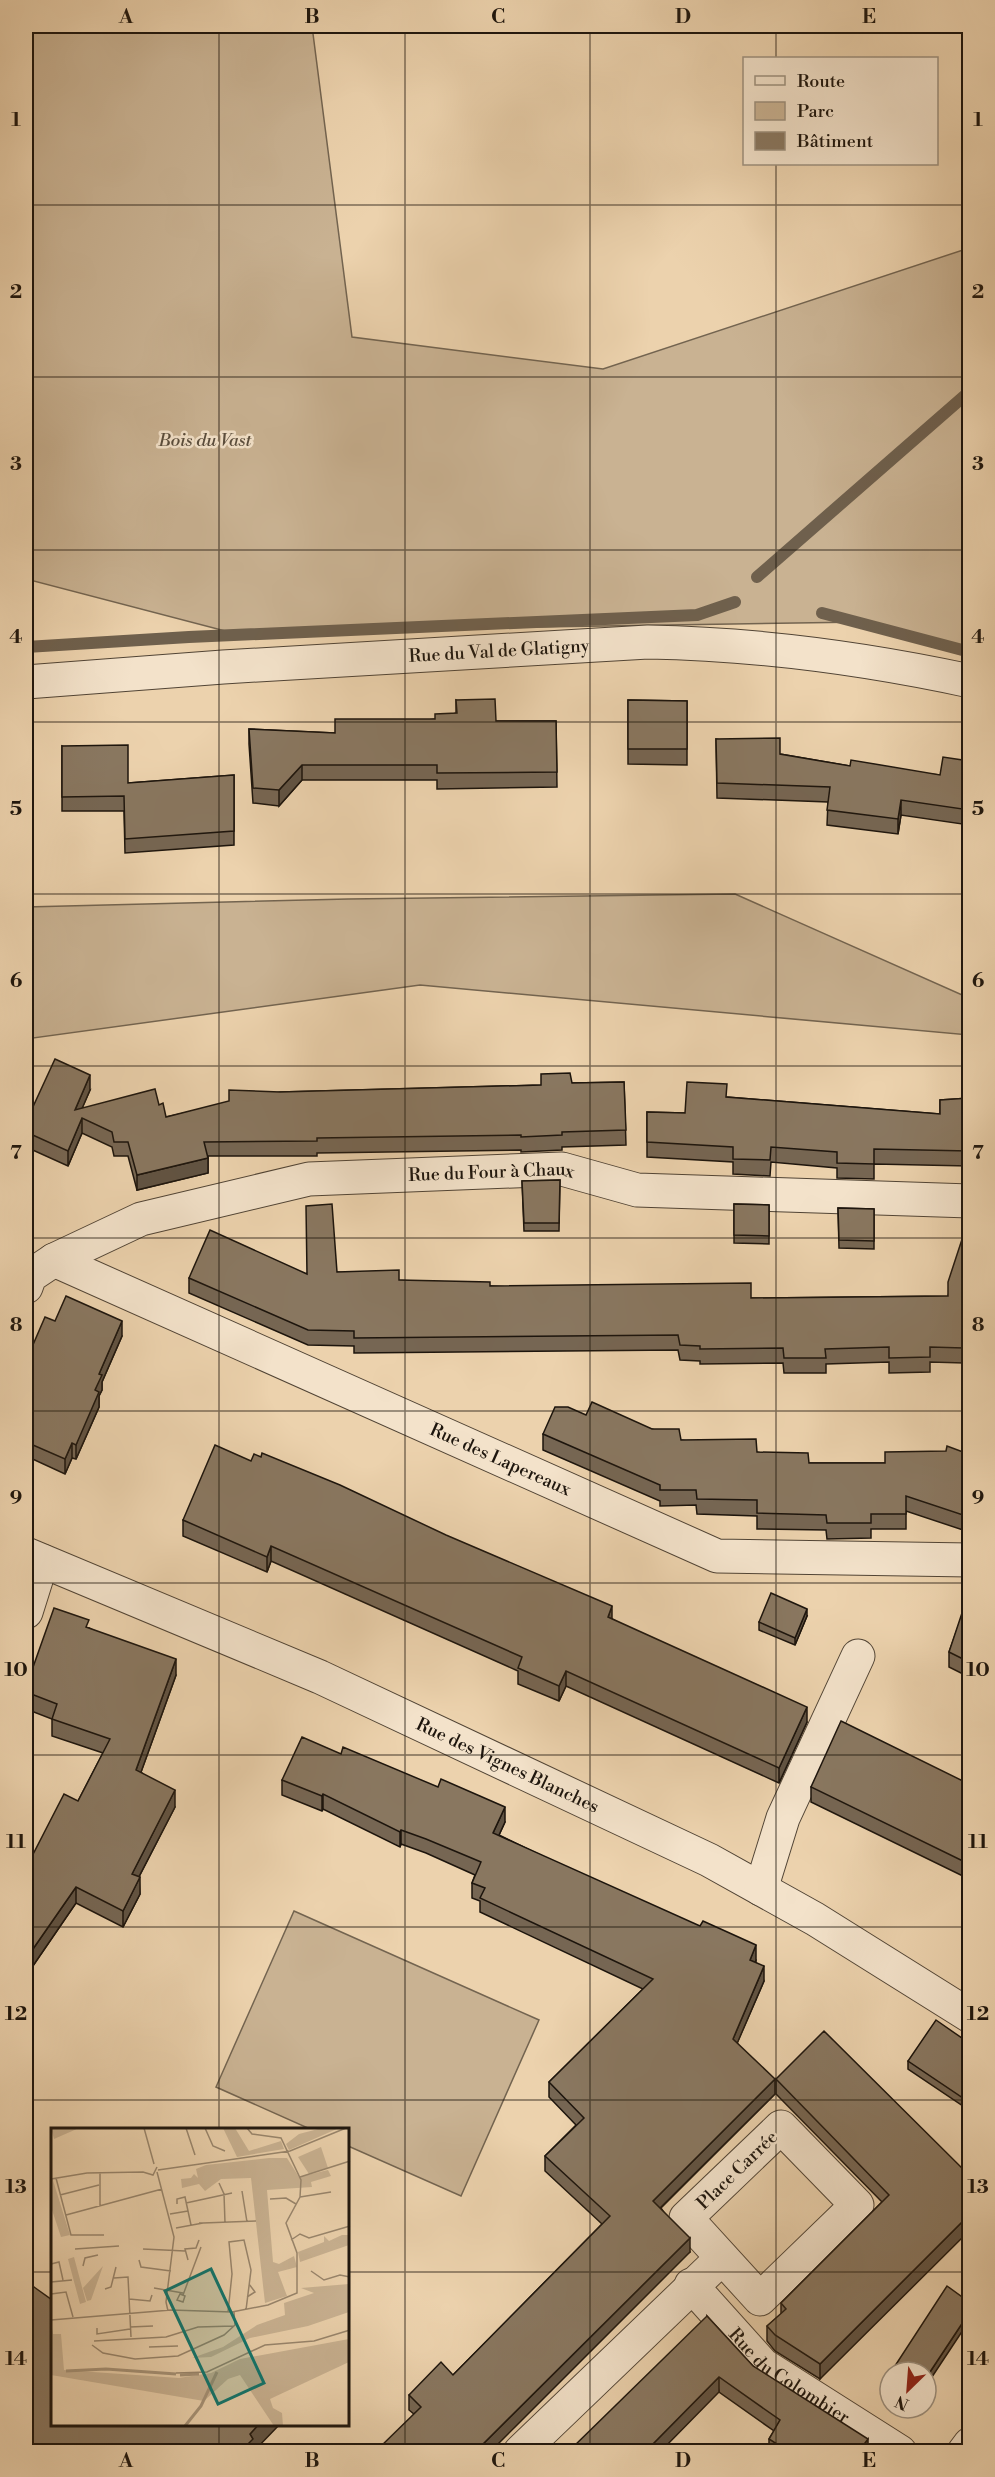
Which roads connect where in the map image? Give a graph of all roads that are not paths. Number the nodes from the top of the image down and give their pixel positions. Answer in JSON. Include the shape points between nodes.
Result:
{"nodes":[{"id":1,"x":969,"y":681,"type":"edge"},
{"id":2,"x":26,"y":682,"type":"edge"},
{"id":3,"x":969,"y":1201,"type":"edge"},
{"id":4,"x":34,"y":1274,"type":"edge"},
{"id":5,"x":34,"y":1557,"type":"edge"},
{"id":6,"x":969,"y":1560,"type":"edge"},
{"id":7,"x":26,"y":1612,"type":"edge"},
{"id":8,"x":858,"y":1656,"type":"dead end"},
{"id":9,"x":761,"y":1889,"type":"junction"},
{"id":10,"x":969,"y":2016,"type":"edge"},
{"id":11,"x":722,"y":2258,"type":"junction"},
{"id":12,"x":691,"y":2285,"type":"junction"},
{"id":13,"x":969,"y":2444,"type":"edge"},
{"id":14,"x":520,"y":2451,"type":"edge"},
{"id":15,"x":900,"y":2451,"type":"edge"},
{"id":16,"x":964,"y":2451,"type":"edge"}],
"edges":[{"from":1,"to":2,"type":"street","name":"Rue du Val de Glatigny","via":[[792,650],[648,642]]},
{"from":3,"to":4,"type":"street","name":"Rue du Four à Chaux","via":[[637,1190],[562,1169],[309,1179],[141,1219]]},
{"from":4,"to":6,"type":"street","name":"Rue des Lapereaux","via":[[717,1556]]},
{"from":5,"to":7,"type":"street"},
{"from":5,"to":9,"type":"street","name":"Rue des Vignes Blanches","via":[[320,1677],[708,1860]]},
{"from":8,"to":9,"type":"street","via":[[783,1818]]},
{"from":9,"to":10,"type":"street","name":"Rue des Vignes Blanches"},
{"from":11,"to":11,"type":"street","name":"Place Carrée","via":[[686,2218],[781,2127],[857,2205],[760,2299]]},
{"from":11,"to":12,"type":"street"},
{"from":12,"to":14,"type":"street"},
{"from":12,"to":15,"type":"street","name":"Rue du Colombier","via":[[763,2365]]},
{"from":13,"to":16,"type":"street"}]}
